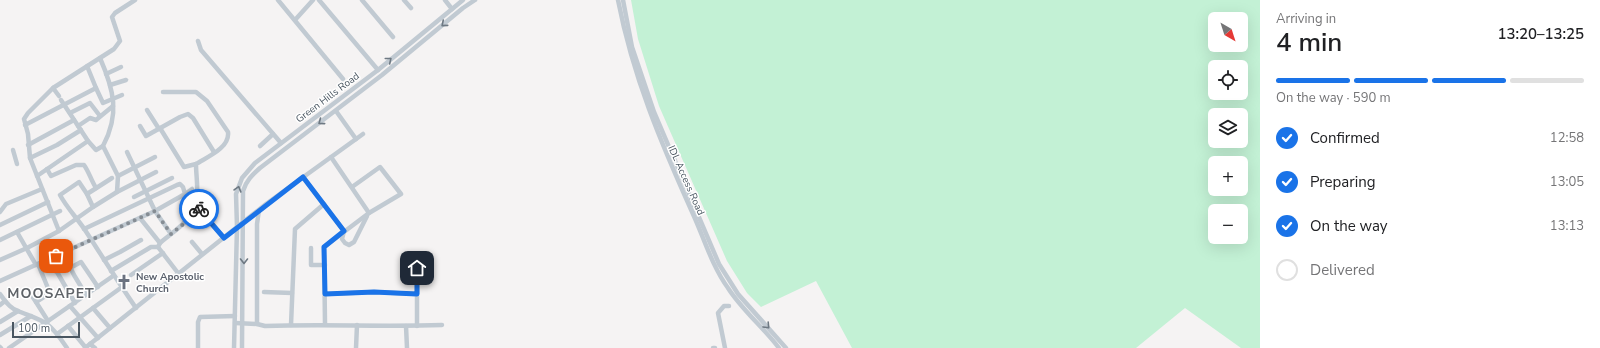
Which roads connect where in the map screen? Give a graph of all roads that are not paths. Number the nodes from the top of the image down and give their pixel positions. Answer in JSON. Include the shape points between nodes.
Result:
{"nodes":[{"id":1,"x":136,"y":0,"type":"edge"},
{"id":2,"x":278,"y":0,"type":"edge"},
{"id":3,"x":313,"y":0,"type":"edge"},
{"id":4,"x":319,"y":0,"type":"edge"},
{"id":5,"x":362,"y":0,"type":"edge"},
{"id":6,"x":404,"y":0,"type":"edge"},
{"id":7,"x":445,"y":0,"type":"edge"},
{"id":8,"x":463,"y":0,"type":"edge"},
{"id":9,"x":474,"y":0,"type":"edge"},
{"id":10,"x":618,"y":0,"type":"edge"},
{"id":11,"x":623,"y":0,"type":"edge"},
{"id":12,"x":411,"y":8,"type":"dead end"},
{"id":13,"x":452,"y":9,"type":"junction"},
{"id":14,"x":624,"y":19,"type":"junction"},
{"id":15,"x":295,"y":20,"type":"junction"},
{"id":16,"x":393,"y":37,"type":"dead end"},
{"id":17,"x":198,"y":41,"type":"dead end"},
{"id":18,"x":100,"y":58,"type":"junction"},
{"id":19,"x":87,"y":66,"type":"junction"},
{"id":20,"x":121,"y":67,"type":"dead end"},
{"id":21,"x":378,"y":70,"type":"junction"},
{"id":22,"x":106,"y":74,"type":"junction"},
{"id":23,"x":343,"y":79,"type":"dead end"},
{"id":24,"x":126,"y":80,"type":"dead end"},
{"id":25,"x":110,"y":85,"type":"junction"},
{"id":26,"x":53,"y":88,"type":"junction"},
{"id":27,"x":96,"y":88,"type":"junction"},
{"id":28,"x":163,"y":92,"type":"dead end"},
{"id":29,"x":122,"y":95,"type":"dead end"},
{"id":30,"x":114,"y":99,"type":"junction"},
{"id":31,"x":64,"y":105,"type":"junction"},
{"id":32,"x":113,"y":106,"type":"junction"},
{"id":33,"x":148,"y":110,"type":"dead end"},
{"id":34,"x":336,"y":111,"type":"junction"},
{"id":35,"x":70,"y":113,"type":"junction"},
{"id":36,"x":100,"y":116,"type":"junction"},
{"id":37,"x":74,"y":120,"type":"junction"},
{"id":38,"x":25,"y":125,"type":"junction"},
{"id":39,"x":140,"y":126,"type":"dead end"},
{"id":40,"x":79,"y":128,"type":"junction"},
{"id":41,"x":159,"y":129,"type":"junction"},
{"id":42,"x":273,"y":134,"type":"junction"},
{"id":43,"x":363,"y":134,"type":"dead end"},
{"id":44,"x":356,"y":139,"type":"junction"},
{"id":45,"x":88,"y":141,"type":"junction"},
{"id":46,"x":281,"y":143,"type":"junction"},
{"id":47,"x":28,"y":145,"type":"junction"},
{"id":48,"x":103,"y":146,"type":"junction"},
{"id":49,"x":260,"y":146,"type":"dead end"},
{"id":50,"x":13,"y":150,"type":"dead end"},
{"id":51,"x":127,"y":152,"type":"dead end"},
{"id":52,"x":214,"y":152,"type":"junction"},
{"id":53,"x":155,"y":157,"type":"dead end"},
{"id":54,"x":331,"y":157,"type":"junction"},
{"id":55,"x":30,"y":158,"type":"junction"},
{"id":56,"x":17,"y":164,"type":"dead end"},
{"id":57,"x":196,"y":164,"type":"junction"},
{"id":58,"x":135,"y":168,"type":"junction"},
{"id":59,"x":47,"y":169,"type":"junction"},
{"id":60,"x":156,"y":172,"type":"dead end"},
{"id":61,"x":37,"y":176,"type":"junction"},
{"id":62,"x":118,"y":176,"type":"junction"},
{"id":63,"x":303,"y":177,"type":"junction"},
{"id":64,"x":112,"y":178,"type":"dead end"},
{"id":65,"x":172,"y":178,"type":"dead end"},
{"id":66,"x":141,"y":180,"type":"junction"},
{"id":67,"x":352,"y":187,"type":"junction"},
{"id":68,"x":96,"y":188,"type":"junction"},
{"id":69,"x":194,"y":188,"type":"junction"},
{"id":70,"x":42,"y":189,"type":"junction"},
{"id":71,"x":146,"y":191,"type":"junction"},
{"id":72,"x":117,"y":192,"type":"junction"},
{"id":73,"x":87,"y":194,"type":"junction"},
{"id":74,"x":185,"y":194,"type":"junction"},
{"id":75,"x":134,"y":197,"type":"dead end"},
{"id":76,"x":149,"y":198,"type":"junction"},
{"id":77,"x":48,"y":202,"type":"junction"},
{"id":78,"x":72,"y":204,"type":"dead end"},
{"id":79,"x":324,"y":204,"type":"junction"},
{"id":80,"x":196,"y":205,"type":"junction"},
{"id":81,"x":67,"y":207,"type":"junction"},
{"id":82,"x":93,"y":207,"type":"junction"},
{"id":83,"x":259,"y":210,"type":"junction"},
{"id":84,"x":60,"y":211,"type":"dead end"},
{"id":85,"x":155,"y":211,"type":"junction"},
{"id":86,"x":0,"y":212,"type":"edge"},
{"id":87,"x":369,"y":213,"type":"junction"},
{"id":88,"x":53,"y":215,"type":"junction"},
{"id":89,"x":140,"y":218,"type":"junction"},
{"id":90,"x":76,"y":220,"type":"junction"},
{"id":91,"x":244,"y":222,"type":"junction"},
{"id":92,"x":0,"y":225,"type":"edge"},
{"id":93,"x":237,"y":227,"type":"junction"},
{"id":94,"x":84,"y":229,"type":"junction"},
{"id":95,"x":60,"y":231,"type":"junction"},
{"id":96,"x":344,"y":231,"type":"junction"},
{"id":97,"x":18,"y":232,"type":"junction"},
{"id":98,"x":171,"y":234,"type":"junction"},
{"id":99,"x":224,"y":238,"type":"junction"},
{"id":100,"x":0,"y":240,"type":"edge"},
{"id":101,"x":91,"y":240,"type":"junction"},
{"id":102,"x":141,"y":240,"type":"dead end"},
{"id":103,"x":192,"y":242,"type":"dead end"},
{"id":104,"x":159,"y":245,"type":"junction"},
{"id":105,"x":27,"y":248,"type":"junction"},
{"id":106,"x":310,"y":248,"type":"dead end"},
{"id":107,"x":63,"y":253,"type":"junction"},
{"id":108,"x":163,"y":253,"type":"junction"},
{"id":109,"x":202,"y":254,"type":"junction"},
{"id":110,"x":322,"y":258,"type":"dead end"},
{"id":111,"x":48,"y":259,"type":"junction"},
{"id":112,"x":0,"y":260,"type":"edge"},
{"id":113,"x":104,"y":260,"type":"junction"},
{"id":114,"x":37,"y":264,"type":"junction"},
{"id":115,"x":324,"y":265,"type":"junction"},
{"id":116,"x":70,"y":268,"type":"junction"},
{"id":117,"x":417,"y":268,"type":"dead end"},
{"id":118,"x":111,"y":271,"type":"junction"},
{"id":119,"x":178,"y":274,"type":"junction"},
{"id":120,"x":131,"y":275,"type":"dead end"},
{"id":121,"x":113,"y":276,"type":"junction"},
{"id":122,"x":0,"y":281,"type":"edge"},
{"id":123,"x":98,"y":287,"type":"junction"},
{"id":124,"x":122,"y":287,"type":"junction"},
{"id":125,"x":264,"y":292,"type":"dead end"},
{"id":126,"x":292,"y":293,"type":"junction"},
{"id":127,"x":0,"y":294,"type":"edge"},
{"id":128,"x":325,"y":294,"type":"junction"},
{"id":129,"x":417,"y":294,"type":"junction"},
{"id":130,"x":86,"y":295,"type":"junction"},
{"id":131,"x":32,"y":296,"type":"dead end"},
{"id":132,"x":5,"y":302,"type":"junction"},
{"id":133,"x":36,"y":302,"type":"junction"},
{"id":134,"x":72,"y":304,"type":"junction"},
{"id":135,"x":0,"y":305,"type":"edge"},
{"id":136,"x":729,"y":306,"type":"dead end"},
{"id":137,"x":93,"y":308,"type":"junction"},
{"id":138,"x":136,"y":308,"type":"junction"},
{"id":139,"x":18,"y":311,"type":"junction"},
{"id":140,"x":31,"y":316,"type":"junction"},
{"id":141,"x":235,"y":316,"type":"junction"},
{"id":142,"x":80,"y":317,"type":"junction"},
{"id":143,"x":0,"y":322,"type":"edge"},
{"id":144,"x":47,"y":322,"type":"junction"},
{"id":145,"x":235,"y":322,"type":"junction"},
{"id":146,"x":243,"y":323,"type":"junction"},
{"id":147,"x":257,"y":324,"type":"junction"},
{"id":148,"x":325,"y":324,"type":"junction"},
{"id":149,"x":290,"y":325,"type":"junction"},
{"id":150,"x":357,"y":325,"type":"junction"},
{"id":151,"x":442,"y":325,"type":"dead end"},
{"id":152,"x":68,"y":326,"type":"junction"},
{"id":153,"x":406,"y":326,"type":"junction"},
{"id":154,"x":417,"y":326,"type":"junction"},
{"id":155,"x":110,"y":328,"type":"junction"},
{"id":156,"x":57,"y":334,"type":"junction"},
{"id":157,"x":0,"y":335,"type":"edge"},
{"id":158,"x":98,"y":338,"type":"junction"},
{"id":159,"x":90,"y":344,"type":"junction"},
{"id":160,"x":10,"y":348,"type":"edge"},
{"id":161,"x":67,"y":348,"type":"edge"},
{"id":162,"x":86,"y":348,"type":"edge"},
{"id":163,"x":95,"y":348,"type":"edge"},
{"id":164,"x":198,"y":348,"type":"edge"},
{"id":165,"x":234,"y":348,"type":"edge"},
{"id":166,"x":242,"y":348,"type":"edge"},
{"id":167,"x":356,"y":348,"type":"edge"},
{"id":168,"x":406,"y":348,"type":"edge"},
{"id":169,"x":725,"y":348,"type":"edge"},
{"id":170,"x":779,"y":348,"type":"edge"},
{"id":171,"x":786,"y":348,"type":"edge"}],
"edges":[{"from":1,"to":18,"type":"street","via":[[113,15],[112,21],[120,41],[114,49]]},
{"from":2,"to":15,"type":"street"},
{"from":3,"to":15,"type":"street"},
{"from":4,"to":21,"type":"street"},
{"from":5,"to":16,"type":"street"},
{"from":6,"to":12,"type":"street"},
{"from":7,"to":13,"type":"street"},
{"from":8,"to":13,"type":"street","name":"Green Hills Road"},
{"from":9,"to":34,"type":"street","name":"Green Hills Road","one_way":true},
{"from":10,"to":14,"type":"street","name":"IDL Access Road"},
{"from":11,"to":14,"type":"street"},
{"from":21,"to":13,"type":"street","name":"Green Hills Road","one_way":true},
{"from":14,"to":170,"type":"street","name":"IDL Access Road","via":[[633,66],[649,112],[716,266],[735,298]]},
{"from":14,"to":171,"type":"street","one_way":true,"via":[[654,112],[719,264],[738,294]]},
{"from":15,"to":23,"type":"street"},
{"from":17,"to":42,"type":"street","via":[[201,50]]},
{"from":18,"to":19,"type":"street"},
{"from":18,"to":22,"type":"street"},
{"from":19,"to":26,"type":"street"},
{"from":19,"to":27,"type":"street"},
{"from":20,"to":22,"type":"street"},
{"from":21,"to":46,"type":"street","name":"Green Hills Road"},
{"from":22,"to":25,"type":"street"},
{"from":24,"to":25,"type":"street"},
{"from":25,"to":30,"type":"street"},
{"from":26,"to":31,"type":"street"},
{"from":26,"to":38,"type":"street","via":[[28,113],[24,119]]},
{"from":27,"to":30,"type":"street","via":[[103,103]]},
{"from":27,"to":31,"type":"street"},
{"from":28,"to":52,"type":"street","via":[[192,91],[205,98],[228,132],[225,144]]},
{"from":29,"to":30,"type":"street"},
{"from":30,"to":32,"type":"street"},
{"from":31,"to":35,"type":"street"},
{"from":31,"to":38,"type":"street"},
{"from":32,"to":36,"type":"street"},
{"from":32,"to":48,"type":"street","via":[[111,130]]},
{"from":33,"to":41,"type":"street"},
{"from":34,"to":44,"type":"street"},
{"from":34,"to":91,"type":"street","name":"Green Hills Road","one_way":true,"via":[[251,176],[243,191]]},
{"from":35,"to":36,"type":"street","via":[[90,103]]},
{"from":35,"to":37,"type":"street"},
{"from":36,"to":40,"type":"street","via":[[94,120],[90,118]]},
{"from":37,"to":40,"type":"street"},
{"from":37,"to":47,"type":"street"},
{"from":38,"to":47,"type":"street"},
{"from":39,"to":41,"type":"street","via":[[146,136]]},
{"from":40,"to":45,"type":"street"},
{"from":40,"to":55,"type":"street","via":[[56,145]]},
{"from":41,"to":52,"type":"street","via":[[188,114]]},
{"from":41,"to":57,"type":"street","via":[[184,167]]},
{"from":42,"to":46,"type":"street"},
{"from":42,"to":49,"type":"street"},
{"from":43,"to":44,"type":"street"},
{"from":44,"to":54,"type":"street"},
{"from":45,"to":48,"type":"street","via":[[96,150]]},
{"from":45,"to":59,"type":"street"},
{"from":93,"to":46,"type":"street","name":"Green Hills Road","one_way":true,"via":[[236,194],[242,178],[255,163]]},
{"from":47,"to":55,"type":"street"},
{"from":48,"to":62,"type":"street"},
{"from":50,"to":56,"type":"street"},
{"from":51,"to":58,"type":"street"},
{"from":52,"to":57,"type":"street"},
{"from":53,"to":58,"type":"street"},
{"from":54,"to":63,"type":"street"},
{"from":54,"to":67,"type":"street"},
{"from":55,"to":61,"type":"street"},
{"from":57,"to":69,"type":"street"},
{"from":58,"to":62,"type":"street"},
{"from":58,"to":66,"type":"street"},
{"from":59,"to":61,"type":"street"},
{"from":59,"to":68,"type":"street","via":[[51,176],[76,165],[84,165]]},
{"from":60,"to":66,"type":"street"},
{"from":61,"to":70,"type":"street"},
{"from":62,"to":72,"type":"street"},
{"from":63,"to":79,"type":"street"},
{"from":63,"to":83,"type":"street"},
{"from":64,"to":68,"type":"street"},
{"from":65,"to":71,"type":"street"},
{"from":66,"to":71,"type":"street"},
{"from":66,"to":72,"type":"street"},
{"from":67,"to":87,"type":"street"},
{"from":67,"to":87,"type":"street","via":[[380,167],[401,194]]},
{"from":68,"to":73,"type":"street"},
{"from":69,"to":74,"type":"street"},
{"from":69,"to":80,"type":"street"},
{"from":70,"to":77,"type":"street"},
{"from":70,"to":86,"type":"street","via":[[6,204]]},
{"from":71,"to":75,"type":"street"},
{"from":71,"to":76,"type":"street"},
{"from":72,"to":82,"type":"street"},
{"from":73,"to":81,"type":"street","via":[[79,182],[61,193]]},
{"from":73,"to":82,"type":"street"},
{"from":74,"to":76,"type":"street","via":[[180,184]]},
{"from":74,"to":85,"type":"street"},
{"from":76,"to":85,"type":"street"},
{"from":76,"to":94,"type":"street"},
{"from":77,"to":88,"type":"street"},
{"from":77,"to":92,"type":"street"},
{"from":78,"to":81,"type":"street"},
{"from":79,"to":96,"type":"street"},
{"from":79,"to":126,"type":"street","via":[[295,229]]},
{"from":80,"to":98,"type":"street","via":[[187,221]]},
{"from":80,"to":99,"type":"street"},
{"from":81,"to":90,"type":"street"},
{"from":82,"to":90,"type":"street"},
{"from":83,"to":91,"type":"street"},
{"from":83,"to":147,"type":"street"},
{"from":84,"to":88,"type":"street"},
{"from":85,"to":89,"type":"street"},
{"from":85,"to":98,"type":"street"},
{"from":87,"to":96,"type":"street"},
{"from":87,"to":96,"type":"street","via":[[354,242],[349,245],[342,239]]},
{"from":88,"to":95,"type":"street"},
{"from":88,"to":97,"type":"street"},
{"from":89,"to":101,"type":"street"},
{"from":89,"to":104,"type":"street"},
{"from":90,"to":94,"type":"street"},
{"from":90,"to":95,"type":"street"},
{"from":91,"to":93,"type":"street"},
{"from":91,"to":146,"type":"street","name":"Green Hills Road","one_way":true},
{"from":93,"to":99,"type":"street"},
{"from":93,"to":141,"type":"street","name":"Green Hills Road"},
{"from":94,"to":101,"type":"street"},
{"from":95,"to":105,"type":"street"},
{"from":96,"to":115,"type":"street","via":[[324,247]]},
{"from":97,"to":100,"type":"street"},
{"from":97,"to":105,"type":"street"},
{"from":98,"to":104,"type":"street"},
{"from":99,"to":109,"type":"street"},
{"from":101,"to":107,"type":"street"},
{"from":101,"to":113,"type":"street"},
{"from":102,"to":113,"type":"street"},
{"from":103,"to":109,"type":"street"},
{"from":104,"to":108,"type":"street"},
{"from":104,"to":118,"type":"street","via":[[151,247]]},
{"from":105,"to":112,"type":"street"},
{"from":105,"to":114,"type":"street"},
{"from":106,"to":115,"type":"street","via":[[310,264]]},
{"from":107,"to":111,"type":"street"},
{"from":107,"to":116,"type":"street"},
{"from":108,"to":119,"type":"street"},
{"from":108,"to":120,"type":"street"},
{"from":109,"to":119,"type":"street"},
{"from":110,"to":115,"type":"street"},
{"from":111,"to":114,"type":"street"},
{"from":111,"to":134,"type":"street"},
{"from":113,"to":118,"type":"street"},
{"from":114,"to":122,"type":"street"},
{"from":114,"to":133,"type":"street","via":[[50,293]]},
{"from":115,"to":128,"type":"street"},
{"from":116,"to":123,"type":"street","via":[[82,262]]},
{"from":116,"to":130,"type":"street"},
{"from":117,"to":129,"type":"street"},
{"from":118,"to":121,"type":"street"},
{"from":119,"to":138,"type":"street"},
{"from":121,"to":123,"type":"street"},
{"from":121,"to":124,"type":"street"},
{"from":123,"to":130,"type":"street"},
{"from":124,"to":137,"type":"street"},
{"from":124,"to":138,"type":"street"},
{"from":125,"to":126,"type":"street"},
{"from":126,"to":149,"type":"street"},
{"from":127,"to":132,"type":"street"},
{"from":128,"to":129,"type":"street"},
{"from":128,"to":148,"type":"street"},
{"from":129,"to":154,"type":"street"},
{"from":130,"to":134,"type":"street"},
{"from":131,"to":133,"type":"street"},
{"from":132,"to":135,"type":"street"},
{"from":132,"to":139,"type":"street"},
{"from":133,"to":144,"type":"street"},
{"from":134,"to":142,"type":"street"},
{"from":134,"to":144,"type":"street"},
{"from":136,"to":169,"type":"street","via":[[724,306],[718,313]]},
{"from":137,"to":142,"type":"street"},
{"from":137,"to":155,"type":"street"},
{"from":138,"to":155,"type":"street"},
{"from":139,"to":140,"type":"street"},
{"from":139,"to":143,"type":"street"},
{"from":140,"to":144,"type":"street"},
{"from":140,"to":157,"type":"street"},
{"from":141,"to":145,"type":"street","name":"Green Hills Road"},
{"from":141,"to":164,"type":"street","via":[[200,317]]},
{"from":142,"to":152,"type":"street"},
{"from":142,"to":158,"type":"street"},
{"from":144,"to":156,"type":"street"},
{"from":144,"to":160,"type":"street"},
{"from":145,"to":146,"type":"street"},
{"from":145,"to":165,"type":"street","name":"Green Hills Road"},
{"from":146,"to":147,"type":"street"},
{"from":146,"to":166,"type":"street","name":"Green Hills Road"},
{"from":147,"to":149,"type":"street"},
{"from":148,"to":149,"type":"street"},
{"from":148,"to":150,"type":"street"},
{"from":150,"to":153,"type":"street"},
{"from":150,"to":167,"type":"street"},
{"from":151,"to":154,"type":"street"},
{"from":152,"to":156,"type":"street"},
{"from":152,"to":162,"type":"street"},
{"from":153,"to":154,"type":"street"},
{"from":153,"to":168,"type":"street"},
{"from":155,"to":158,"type":"street"},
{"from":156,"to":161,"type":"street"},
{"from":158,"to":159,"type":"street"},
{"from":159,"to":162,"type":"street"},
{"from":159,"to":163,"type":"street"}]}
